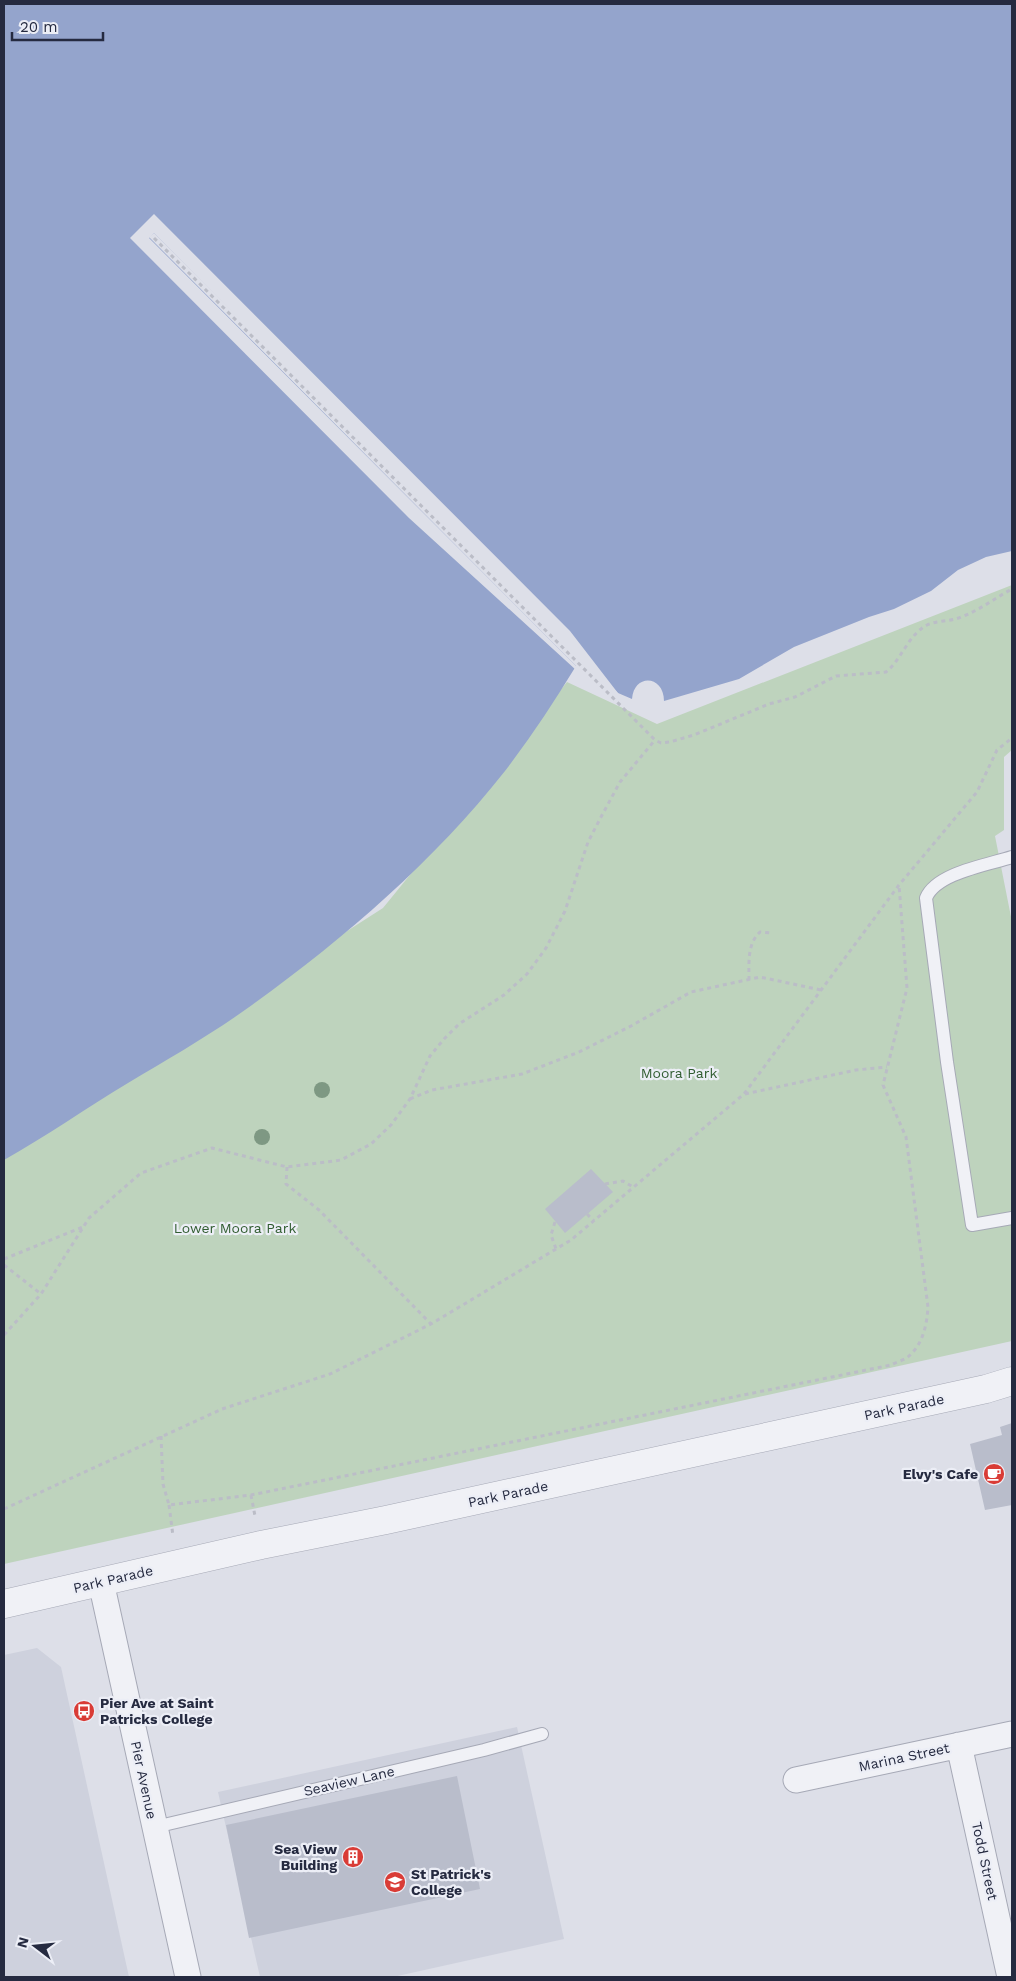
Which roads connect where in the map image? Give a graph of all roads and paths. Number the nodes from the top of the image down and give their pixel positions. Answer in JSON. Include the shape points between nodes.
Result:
{"nodes":[{"id":1,"x":154,"y":238,"type":"dead end"},
{"id":2,"x":1012,"y":589,"type":"edge"},
{"id":3,"x":1012,"y":738,"type":"edge"},
{"id":4,"x":655,"y":740,"type":"junction"},
{"id":5,"x":1012,"y":857,"type":"edge"},
{"id":6,"x":899,"y":885,"type":"junction"},
{"id":7,"x":771,"y":933,"type":"dead end"},
{"id":8,"x":749,"y":980,"type":"junction"},
{"id":9,"x":821,"y":990,"type":"junction"},
{"id":10,"x":887,"y":1067,"type":"junction"},
{"id":11,"x":744,"y":1094,"type":"junction"},
{"id":12,"x":410,"y":1100,"type":"junction"},
{"id":13,"x":287,"y":1167,"type":"junction"},
{"id":14,"x":605,"y":1184,"type":"dead end"},
{"id":15,"x":633,"y":1188,"type":"junction"},
{"id":16,"x":587,"y":1214,"type":"dead end"},
{"id":17,"x":1012,"y":1218,"type":"edge"},
{"id":18,"x":594,"y":1221,"type":"junction"},
{"id":19,"x":555,"y":1222,"type":"dead end"},
{"id":20,"x":83,"y":1227,"type":"junction"},
{"id":21,"x":556,"y":1249,"type":"junction"},
{"id":22,"x":4,"y":1259,"type":"edge"},
{"id":23,"x":4,"y":1265,"type":"edge"},
{"id":24,"x":41,"y":1294,"type":"junction"},
{"id":25,"x":431,"y":1324,"type":"junction"},
{"id":26,"x":4,"y":1336,"type":"edge"},
{"id":27,"x":1012,"y":1381,"type":"edge"},
{"id":28,"x":161,"y":1436,"type":"junction"},
{"id":29,"x":251,"y":1495,"type":"junction"},
{"id":30,"x":4,"y":1509,"type":"edge"},
{"id":31,"x":256,"y":1520,"type":"dead end"},
{"id":32,"x":100,"y":1582,"type":"junction"},
{"id":33,"x":4,"y":1604,"type":"edge"},
{"id":34,"x":542,"y":1734,"type":"dead end"},
{"id":35,"x":1012,"y":1734,"type":"edge"},
{"id":36,"x":959,"y":1746,"type":"junction"},
{"id":37,"x":796,"y":1780,"type":"dead end"},
{"id":38,"x":155,"y":1827,"type":"junction"},
{"id":39,"x":188,"y":1977,"type":"edge"},
{"id":40,"x":1010,"y":1977,"type":"edge"}],
"edges":[{"from":1,"to":4,"type":"path"},
{"from":2,"to":4,"type":"path","via":[[958,619],[926,626],[886,672],[836,676],[795,697],[769,704],[694,735],[670,742]]},
{"from":3,"to":6,"type":"path","via":[[997,750],[978,792]]},
{"from":4,"to":12,"type":"path","via":[[620,782],[601,817],[588,842],[565,911],[546,948],[527,974],[459,1024],[444,1039],[430,1056]]},
{"from":5,"to":17,"type":"lane","via":[[946,878],[929,890],[926,898],[972,1225]]},
{"from":6,"to":9,"type":"path"},
{"from":6,"to":10,"type":"path","via":[[906,988]]},
{"from":7,"to":8,"type":"path","via":[[760,932],[753,938]]},
{"from":8,"to":9,"type":"path","via":[[760,977]]},
{"from":8,"to":12,"type":"path","via":[[691,992],[596,1043],[522,1074],[432,1090]]},
{"from":9,"to":11,"type":"path"},
{"from":10,"to":11,"type":"path","via":[[856,1070]]},
{"from":10,"to":29,"type":"path","via":[[883,1085],[906,1137],[928,1307],[922,1338],[909,1356],[891,1365]]},
{"from":11,"to":15,"type":"path"},
{"from":12,"to":13,"type":"path","via":[[371,1144],[341,1160]]},
{"from":13,"to":20,"type":"path","via":[[212,1148],[141,1173]]},
{"from":13,"to":25,"type":"path","via":[[286,1184],[319,1210]]},
{"from":14,"to":15,"type":"path","via":[[622,1181]]},
{"from":15,"to":18,"type":"path"},
{"from":16,"to":18,"type":"path"},
{"from":18,"to":21,"type":"path"},
{"from":19,"to":21,"type":"path","via":[[551,1235]]},
{"from":20,"to":22,"type":"path"},
{"from":20,"to":24,"type":"path"},
{"from":21,"to":25,"type":"path"},
{"from":23,"to":24,"type":"path"},
{"from":24,"to":26,"type":"path"},
{"from":25,"to":28,"type":"path","via":[[330,1374],[222,1409]]},
{"from":27,"to":32,"type":"street","name":"Park Parade"},
{"from":28,"to":29,"type":"path","via":[[163,1484],[169,1505]]},
{"from":28,"to":30,"type":"path"},
{"from":29,"to":31,"type":"path"},
{"from":32,"to":33,"type":"street","name":"Park Parade"},
{"from":32,"to":38,"type":"street","name":"Pier Avenue"},
{"from":34,"to":38,"type":"lane","name":"Seaview Lane"},
{"from":35,"to":36,"type":"street","name":"Marina Street"},
{"from":36,"to":37,"type":"street","name":"Marina Street"},
{"from":36,"to":40,"type":"street","name":"Todd Street"},
{"from":38,"to":39,"type":"street","name":"Pier Avenue"}]}
